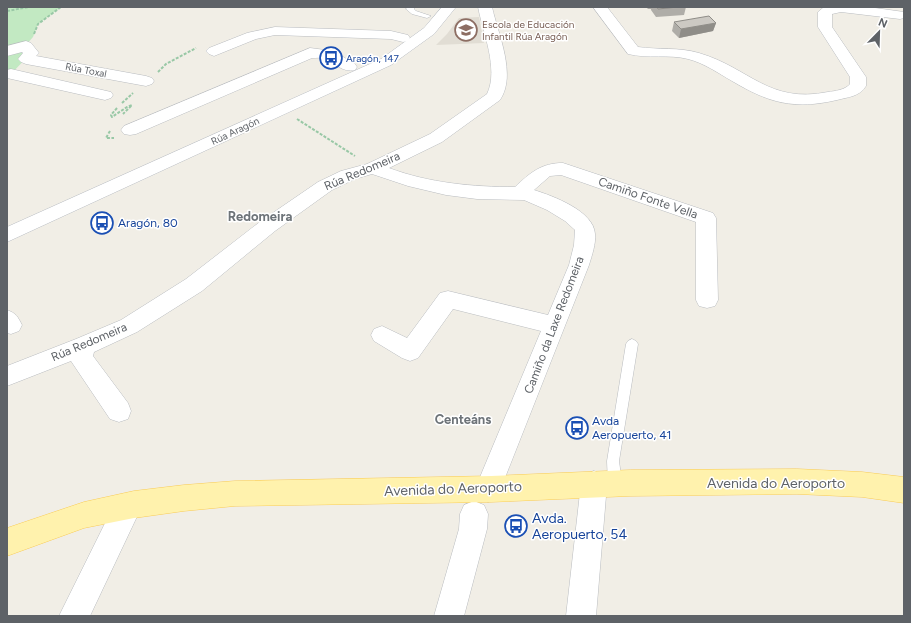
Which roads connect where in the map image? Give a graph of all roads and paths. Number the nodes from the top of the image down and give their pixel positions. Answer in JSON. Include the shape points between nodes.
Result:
{"nodes":[{"id":1,"x":29,"y":7,"type":"edge"},
{"id":2,"x":61,"y":7,"type":"edge"},
{"id":3,"x":411,"y":7,"type":"edge"},
{"id":4,"x":449,"y":7,"type":"edge"},
{"id":5,"x":485,"y":7,"type":"edge"},
{"id":6,"x":600,"y":7,"type":"edge"},
{"id":7,"x":430,"y":11,"type":"edge"},
{"id":8,"x":7,"y":12,"type":"edge"},
{"id":9,"x":900,"y":15,"type":"dead end"},
{"id":10,"x":403,"y":38,"type":"junction"},
{"id":11,"x":214,"y":50,"type":"dead end"},
{"id":12,"x":7,"y":51,"type":"edge"},
{"id":13,"x":26,"y":52,"type":"junction"},
{"id":14,"x":349,"y":67,"type":"junction"},
{"id":15,"x":9,"y":76,"type":"edge"},
{"id":16,"x":146,"y":81,"type":"dead end"},
{"id":17,"x":105,"y":95,"type":"dead end"},
{"id":18,"x":291,"y":116,"type":"dead end"},
{"id":19,"x":130,"y":130,"type":"dead end"},
{"id":20,"x":373,"y":168,"type":"junction"},
{"id":21,"x":520,"y":193,"type":"junction"},
{"id":22,"x":7,"y":221,"type":"edge"},
{"id":23,"x":7,"y":236,"type":"edge"},
{"id":24,"x":707,"y":300,"type":"dead end"},
{"id":25,"x":554,"y":325,"type":"junction"},
{"id":26,"x":382,"y":335,"type":"dead end"},
{"id":27,"x":632,"y":344,"type":"dead end"},
{"id":28,"x":84,"y":346,"type":"junction"},
{"id":29,"x":7,"y":376,"type":"edge"},
{"id":30,"x":119,"y":410,"type":"dead end"},
{"id":31,"x":605,"y":483,"type":"junction"},
{"id":32,"x":488,"y":489,"type":"junction"},
{"id":33,"x":904,"y":490,"type":"edge"},
{"id":34,"x":128,"y":506,"type":"junction"},
{"id":35,"x":474,"y":514,"type":"dead end"},
{"id":36,"x":7,"y":542,"type":"edge"},
{"id":37,"x":74,"y":616,"type":"edge"},
{"id":38,"x":449,"y":616,"type":"edge"},
{"id":39,"x":581,"y":616,"type":"edge"}],
"edges":[{"from":1,"to":8,"type":"path"},
{"from":2,"to":13,"type":"path","via":[[38,24]]},
{"from":3,"to":7,"type":"lane","name":"Rúa Aragón","via":[[414,13]]},
{"from":4,"to":23,"type":"street","name":"Rúa Aragón","via":[[429,31],[386,62]]},
{"from":5,"to":20,"type":"street","name":"Rúa Redomeira","via":[[498,58],[499,86],[494,97],[436,138]]},
{"from":6,"to":9,"type":"street","via":[[633,50],[694,56],[769,93],[794,100],[806,100],[857,89],[858,77],[825,27],[825,12],[832,8],[841,8]]},
{"from":7,"to":10,"type":"street","name":"Rúa Aragón"},
{"from":10,"to":11,"type":"street","via":[[391,35],[275,31],[252,36]]},
{"from":10,"to":14,"type":"street","name":"Rúa Aragón"},
{"from":12,"to":13,"type":"street","name":"Rúa Toxal"},
{"from":13,"to":15,"type":"street","name":"Rúa Toxal"},
{"from":13,"to":16,"type":"street","name":"Rúa Toxal"},
{"from":14,"to":19,"type":"street","via":[[328,54],[310,53]]},
{"from":14,"to":22,"type":"street","name":"Rúa Aragón"},
{"from":15,"to":17,"type":"street","name":"Rúa Toxal"},
{"from":18,"to":20,"type":"path"},
{"from":20,"to":21,"type":"street","via":[[413,181],[470,192]]},
{"from":20,"to":28,"type":"street","name":"Rúa Redomeira","via":[[348,175],[325,186],[268,226],[194,285],[129,326]]},
{"from":21,"to":24,"type":"street","name":"Camiño Fonte Vella","via":[[544,170],[563,169],[706,218]]},
{"from":21,"to":25,"type":"street","name":"Camiño da Laxe Redomeira","via":[[568,213],[578,219],[584,227],[585,236],[579,265]]},
{"from":25,"to":26,"type":"street","via":[[448,299],[410,351]]},
{"from":25,"to":32,"type":"street","name":"Camiño da Laxe Redomeira"},
{"from":27,"to":31,"type":"lane","via":[[613,461]]},
{"from":28,"to":29,"type":"street","name":"Rúa Redomeira"},
{"from":28,"to":30,"type":"street","via":[[81,358]]},
{"from":31,"to":32,"type":"main road","name":"Avenida do Aeroporto"},
{"from":31,"to":33,"type":"main road","name":"Avenida do Aeroporto","via":[[847,483]]},
{"from":31,"to":39,"type":"street"},
{"from":32,"to":34,"type":"main road","name":"Avenida do Aeroporto","via":[[241,493],[187,497]]},
{"from":34,"to":36,"type":"main road","name":"Avenida do Aeroporto","via":[[83,515]]},
{"from":34,"to":37,"type":"street"},
{"from":35,"to":38,"type":"street","via":[[473,529]]}]}
